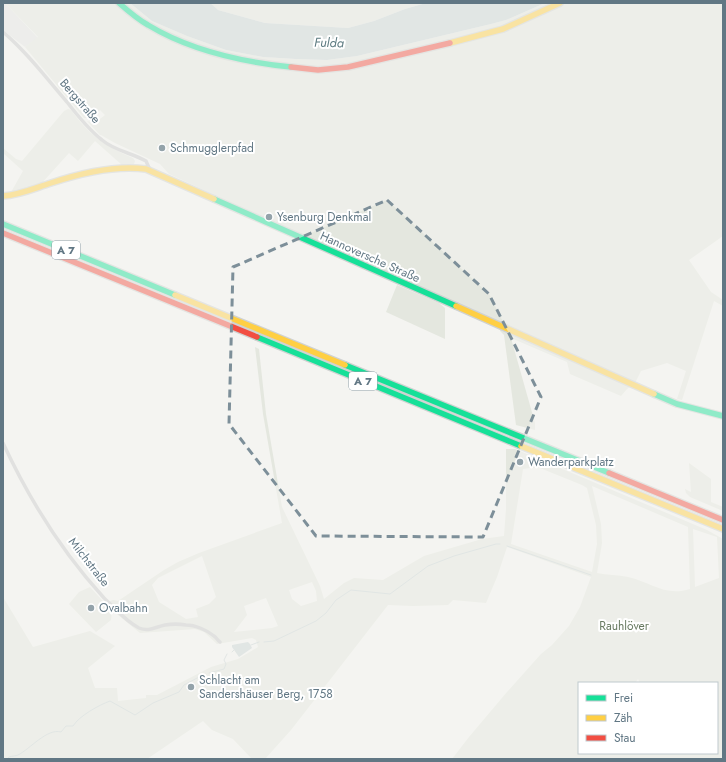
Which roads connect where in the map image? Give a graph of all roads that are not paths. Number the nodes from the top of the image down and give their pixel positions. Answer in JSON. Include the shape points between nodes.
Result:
{"nodes":[{"id":1,"x":120,"y":3,"type":"edge"},
{"id":2,"x":560,"y":3,"type":"edge"},
{"id":3,"x":3,"y":32,"type":"edge"},
{"id":4,"x":150,"y":170,"type":"junction"},
{"id":5,"x":3,"y":196,"type":"edge"},
{"id":6,"x":3,"y":224,"type":"edge"},
{"id":7,"x":3,"y":233,"type":"edge"},
{"id":8,"x":723,"y":416,"type":"edge"},
{"id":9,"x":3,"y":443,"type":"edge"},
{"id":10,"x":723,"y":520,"type":"edge"},
{"id":11,"x":723,"y":529,"type":"edge"},
{"id":12,"x":220,"y":642,"type":"dead end"}],
"edges":[{"from":1,"to":2,"type":"main road","via":[[147,25],[172,38],[218,54],[260,64],[318,70],[348,67],[468,39],[502,29]]},
{"from":3,"to":4,"type":"street","name":"Bergstraße","via":[[26,53],[94,133],[115,148],[146,161]]},
{"from":4,"to":5,"type":"main road","name":"Hannoversche Straße","via":[[130,167],[79,176],[21,194]]},
{"from":4,"to":8,"type":"main road","name":"Hannoversche Straße","via":[[642,390],[677,404]]},
{"from":6,"to":10,"type":"main road","number":"A 7"},
{"from":7,"to":11,"type":"main road","number":"A 7"},
{"from":9,"to":12,"type":"street","name":"Milchstraße","via":[[28,494],[57,538],[83,573],[120,614],[146,630],[165,625],[187,624],[212,634]]}]}
